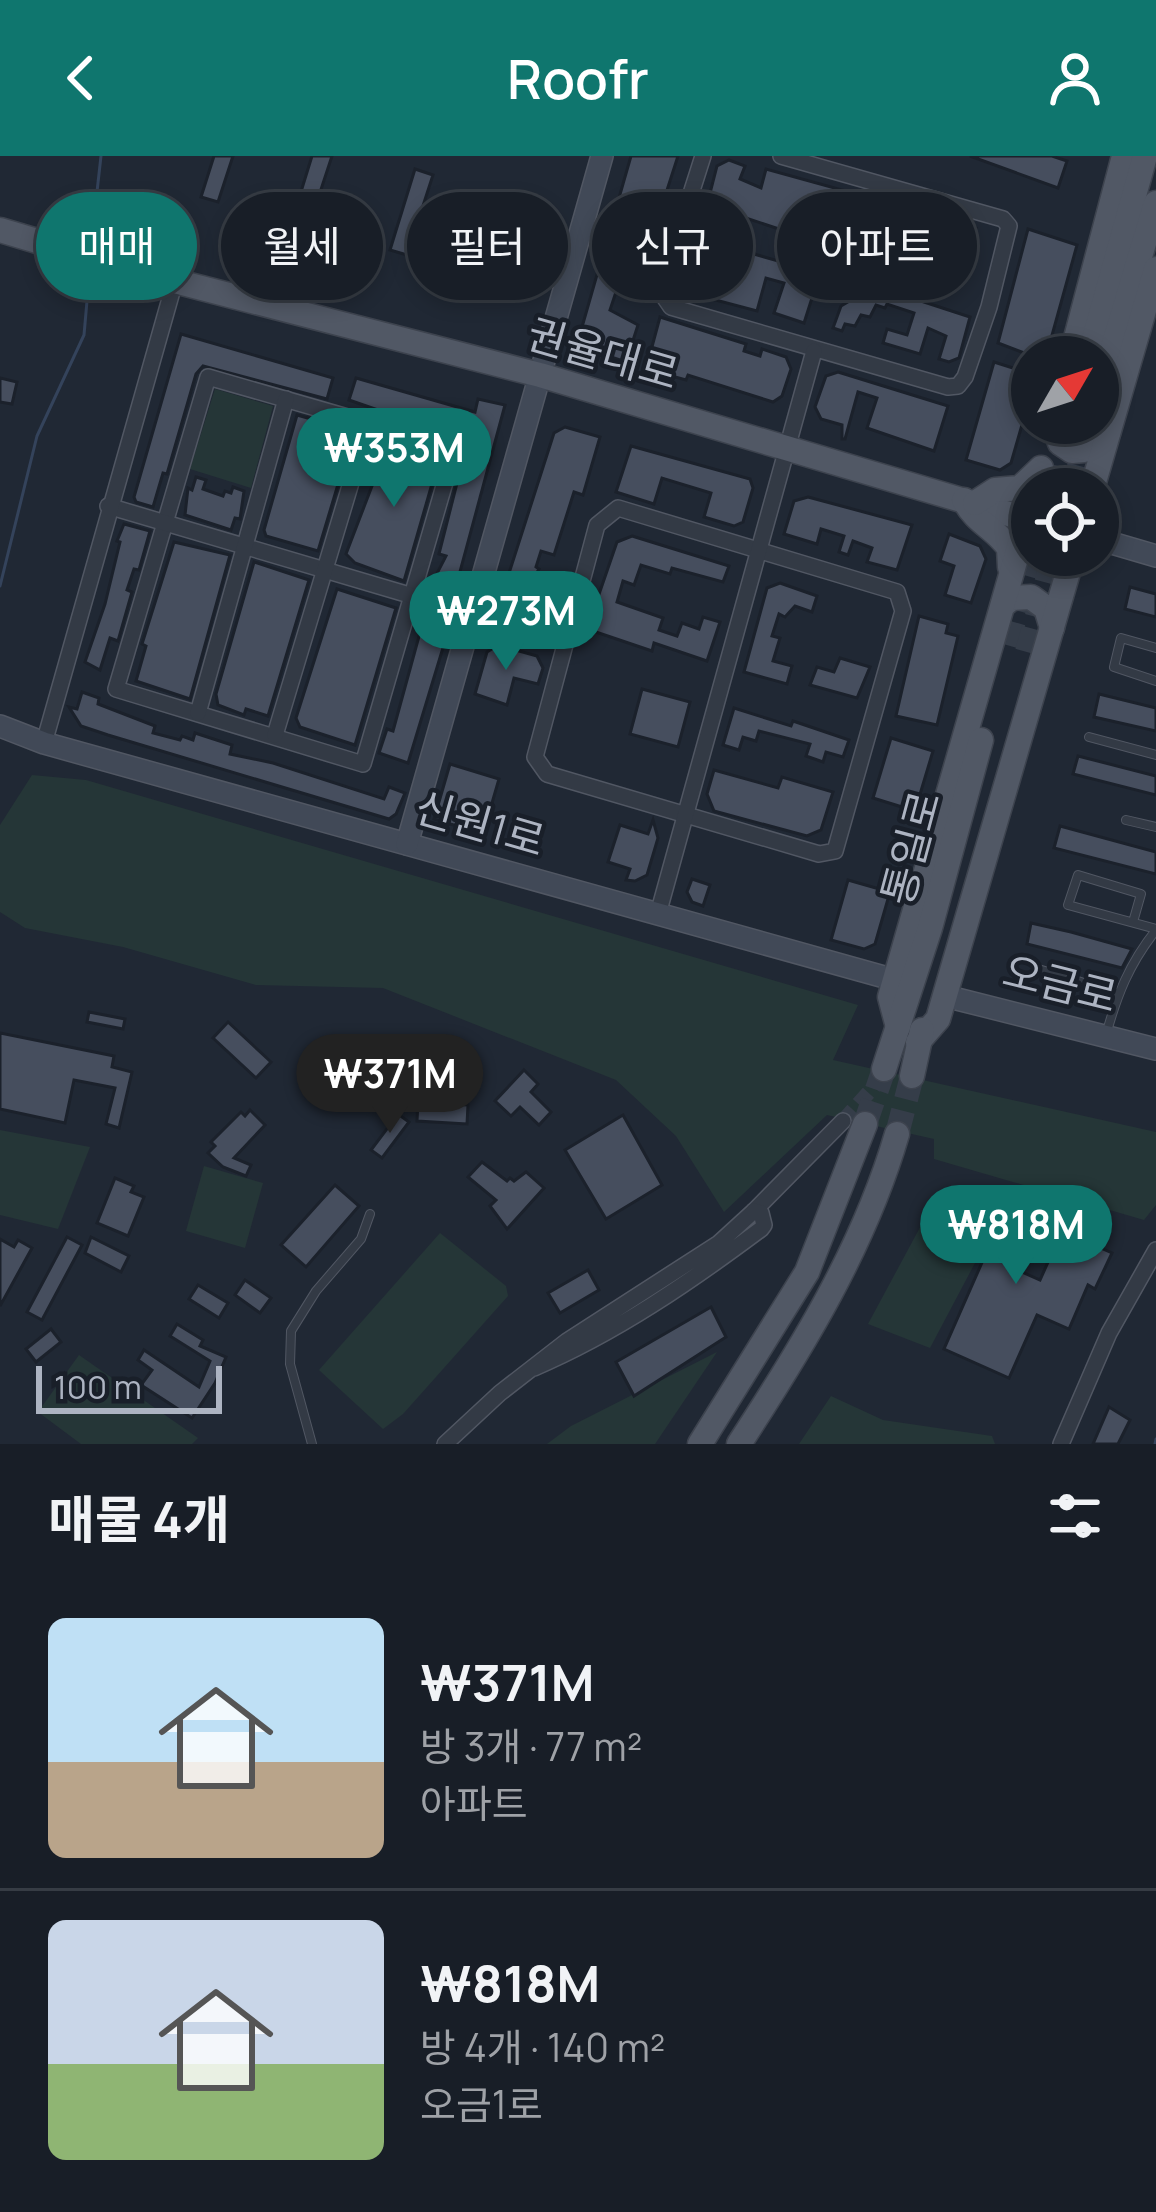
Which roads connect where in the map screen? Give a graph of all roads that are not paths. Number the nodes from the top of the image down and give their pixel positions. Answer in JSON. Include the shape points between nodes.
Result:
{"nodes":[{"id":1,"x":602,"y":156,"type":"edge"},
{"id":2,"x":703,"y":156,"type":"edge"},
{"id":3,"x":782,"y":156,"type":"edge"},
{"id":4,"x":1124,"y":156,"type":"edge"},
{"id":5,"x":1145,"y":156,"type":"edge"},
{"id":6,"x":1156,"y":203,"type":"edge"},
{"id":7,"x":0,"y":230,"type":"edge"},
{"id":8,"x":36,"y":241,"type":"edge"},
{"id":9,"x":1156,"y":269,"type":"edge"},
{"id":10,"x":197,"y":287,"type":"edge"},
{"id":11,"x":169,"y":300,"type":"edge"},
{"id":12,"x":1077,"y":336,"type":"edge"},
{"id":13,"x":1095,"y":336,"type":"edge"},
{"id":14,"x":1116,"y":336,"type":"edge"},
{"id":15,"x":814,"y":351,"type":"junction"},
{"id":16,"x":540,"y":375,"type":"junction"},
{"id":17,"x":1119,"y":395,"type":"edge"},
{"id":18,"x":286,"y":399,"type":"junction"},
{"id":19,"x":369,"y":423,"type":"junction"},
{"id":20,"x":1062,"y":444,"type":"edge"},
{"id":21,"x":1092,"y":444,"type":"edge"},
{"id":22,"x":784,"y":447,"type":"junction"},
{"id":23,"x":1011,"y":489,"type":"edge"},
{"id":24,"x":970,"y":501,"type":"junction"},
{"id":25,"x":108,"y":506,"type":"junction"},
{"id":26,"x":1011,"y":510,"type":"edge"},
{"id":27,"x":165,"y":523,"type":"junction"},
{"id":28,"x":1119,"y":545,"type":"edge"},
{"id":29,"x":245,"y":546,"type":"junction"},
{"id":30,"x":757,"y":549,"type":"junction"},
{"id":31,"x":1156,"y":556,"type":"edge"},
{"id":32,"x":1011,"y":561,"type":"edge"},
{"id":33,"x":325,"y":570,"type":"junction"},
{"id":34,"x":1011,"y":576,"type":"edge"},
{"id":35,"x":1067,"y":576,"type":"edge"},
{"id":36,"x":414,"y":596,"type":"junction"},
{"id":37,"x":1003,"y":605,"type":"junction"},
{"id":38,"x":475,"y":614,"type":"junction"},
{"id":39,"x":1052,"y":628,"type":"junction"},
{"id":40,"x":565,"y":641,"type":"junction"},
{"id":41,"x":1017,"y":648,"type":"tunnel mouth"},
{"id":42,"x":1156,"y":648,"type":"edge"},
{"id":43,"x":1156,"y":681,"type":"edge"},
{"id":44,"x":198,"y":713,"type":"junction"},
{"id":45,"x":0,"y":726,"type":"edge"},
{"id":46,"x":274,"y":735,"type":"junction"},
{"id":47,"x":1089,"y":737,"type":"dead end"},
{"id":48,"x":44,"y":743,"type":"junction"},
{"id":49,"x":1156,"y":754,"type":"edge"},
{"id":50,"x":685,"y":815,"type":"junction"},
{"id":51,"x":1126,"y":820,"type":"dead end"},
{"id":52,"x":1156,"y":827,"type":"edge"},
{"id":53,"x":407,"y":844,"type":"junction"},
{"id":54,"x":658,"y":914,"type":"junction"},
{"id":55,"x":1133,"y":922,"type":"junction"},
{"id":56,"x":1156,"y":930,"type":"edge"},
{"id":57,"x":1034,"y":968,"type":"dead end"},
{"id":58,"x":895,"y":980,"type":"junction"},
{"id":59,"x":1117,"y":993,"type":"junction"},
{"id":60,"x":945,"y":996,"type":"junction"},
{"id":61,"x":908,"y":1035,"type":"junction"},
{"id":62,"x":1106,"y":1035,"type":"junction"},
{"id":63,"x":1156,"y":1048,"type":"edge"},
{"id":64,"x":884,"y":1069,"type":"tunnel mouth"},
{"id":65,"x":912,"y":1076,"type":"tunnel mouth"},
{"id":66,"x":854,"y":1122,"type":"joint"},
{"id":67,"x":897,"y":1134,"type":"tunnel mouth"},
{"id":68,"x":370,"y":1214,"type":"dead end"},
{"id":69,"x":1156,"y":1250,"type":"edge"},
{"id":70,"x":312,"y":1444,"type":"edge"},
{"id":71,"x":446,"y":1444,"type":"edge"},
{"id":72,"x":700,"y":1444,"type":"edge"},
{"id":73,"x":739,"y":1444,"type":"edge"},
{"id":74,"x":1061,"y":1444,"type":"edge"}],
"edges":[{"from":1,"to":16,"type":"street"},
{"from":2,"to":15,"type":"street","via":[[660,291],[664,300]]},
{"from":3,"to":15,"type":"street","via":[[1009,226],[958,386]]},
{"from":4,"to":12,"type":"main road"},
{"from":5,"to":13,"type":"main road"},
{"from":6,"to":14,"type":"main road"},
{"from":7,"to":8,"type":"main road","name":"권율대로"},
{"from":9,"to":17,"type":"main road"},
{"from":10,"to":16,"type":"main road","name":"권율대로"},
{"from":11,"to":25,"type":"street"},
{"from":15,"to":22,"type":"street"},
{"from":16,"to":22,"type":"main road","name":"권율대로"},
{"from":16,"to":38,"type":"street"},
{"from":18,"to":19,"type":"street"},
{"from":18,"to":27,"type":"street","via":[[208,377]]},
{"from":18,"to":29,"type":"street"},
{"from":19,"to":33,"type":"street"},
{"from":19,"to":36,"type":"street","via":[[455,448]]},
{"from":20,"to":21,"type":"main road","via":[[1072,451]]},
{"from":22,"to":24,"type":"main road","name":"권율대로"},
{"from":22,"to":30,"type":"street"},
{"from":23,"to":24,"type":"main road"},
{"from":24,"to":26,"type":"main road","name":"권율대로"},
{"from":24,"to":32,"type":"main road","via":[[976,521],[1010,548]]},
{"from":25,"to":27,"type":"street"},
{"from":25,"to":48,"type":"street"},
{"from":27,"to":29,"type":"street"},
{"from":27,"to":44,"type":"street","via":[[116,689]]},
{"from":28,"to":31,"type":"street"},
{"from":29,"to":33,"type":"street"},
{"from":29,"to":44,"type":"street"},
{"from":30,"to":40,"type":"street","via":[[618,508],[597,525]]},
{"from":30,"to":50,"type":"street"},
{"from":30,"to":50,"type":"street","via":[[897,592],[903,611],[835,851],[819,854]]},
{"from":33,"to":36,"type":"street"},
{"from":33,"to":46,"type":"street"},
{"from":34,"to":37,"type":"main road"},
{"from":35,"to":39,"type":"main road"},
{"from":36,"to":38,"type":"street"},
{"from":36,"to":46,"type":"street","via":[[363,764]]},
{"from":37,"to":39,"type":"main road","via":[[1031,597],[1046,608]]},
{"from":37,"to":58,"type":"main road"},
{"from":38,"to":40,"type":"street"},
{"from":38,"to":53,"type":"street"},
{"from":39,"to":60,"type":"main road"},
{"from":40,"to":50,"type":"street","via":[[535,757],[540,767]]},
{"from":41,"to":61,"type":"main road","name":"통일로"},
{"from":42,"to":43,"type":"lane","via":[[1121,638],[1114,667]]},
{"from":44,"to":46,"type":"street"},
{"from":45,"to":48,"type":"street","name":"신원1로"},
{"from":47,"to":49,"type":"lane"},
{"from":48,"to":53,"type":"street","name":"신원1로"},
{"from":50,"to":54,"type":"street"},
{"from":51,"to":52,"type":"lane"},
{"from":53,"to":54,"type":"street","name":"신원1로"},
{"from":54,"to":58,"type":"street","name":"신원1로"},
{"from":55,"to":55,"type":"lane","via":[[1068,905],[1078,875],[1141,895]]},
{"from":55,"to":56,"type":"lane"},
{"from":56,"to":59,"type":"lane"},
{"from":57,"to":59,"type":"lane"},
{"from":58,"to":61,"type":"main road","via":[[890,997]]},
{"from":59,"to":62,"type":"lane"},
{"from":60,"to":61,"type":"main road","via":[[938,1019]]},
{"from":60,"to":62,"type":"street","name":"오금로"},
{"from":61,"to":64,"type":"main road","name":"통일로"},
{"from":61,"to":65,"type":"main road","name":"통일로"},
{"from":62,"to":63,"type":"street","name":"오금로"},
{"from":66,"to":71,"type":"street","via":[[754,1210],[765,1219],[760,1229],[668,1296],[535,1368]]},
{"from":66,"to":72,"type":"main road","via":[[807,1271]]},
{"from":67,"to":73,"type":"main road","via":[[836,1283]]},
{"from":68,"to":70,"type":"lane","via":[[361,1239],[291,1331],[290,1364]]},
{"from":69,"to":74,"type":"street"}]}
